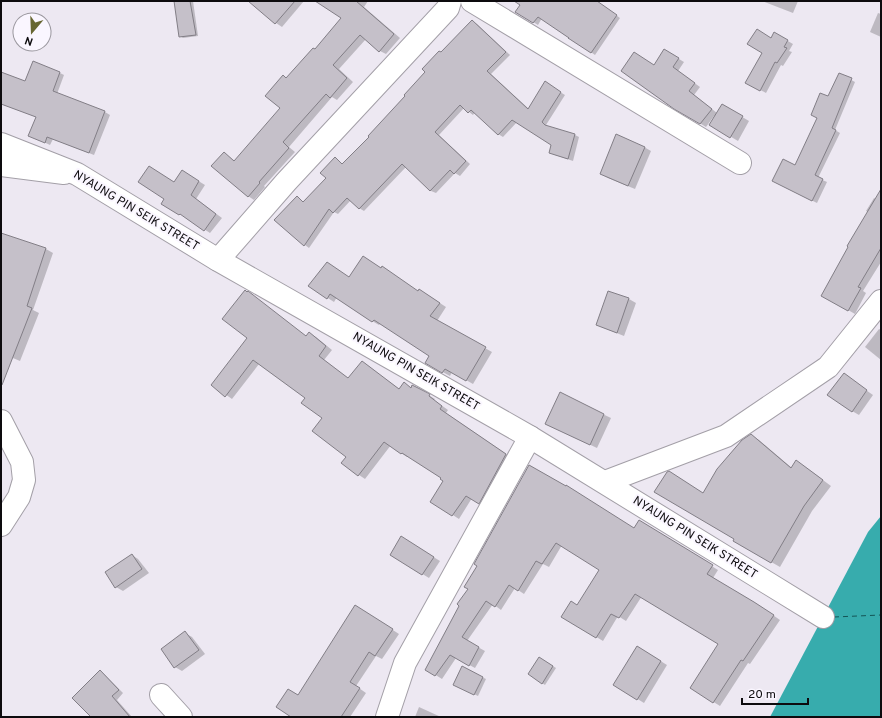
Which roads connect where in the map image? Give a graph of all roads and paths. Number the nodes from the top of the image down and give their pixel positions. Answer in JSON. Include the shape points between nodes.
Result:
{"nodes":[{"id":1,"x":450,"y":1,"type":"edge"},
{"id":2,"x":472,"y":1,"type":"edge"},
{"id":3,"x":1,"y":144,"type":"edge"},
{"id":4,"x":740,"y":163,"type":"dead end"},
{"id":5,"x":1,"y":165,"type":"edge"},
{"id":6,"x":77,"y":174,"type":"junction"},
{"id":7,"x":218,"y":260,"type":"junction"},
{"id":8,"x":881,"y":302,"type":"edge"},
{"id":9,"x":1,"y":421,"type":"edge"},
{"id":10,"x":530,"y":437,"type":"junction"},
{"id":11,"x":605,"y":482,"type":"junction"},
{"id":12,"x":1,"y":525,"type":"edge"},
{"id":13,"x":823,"y":617,"type":"dead end"},
{"id":14,"x":161,"y":695,"type":"dead end"},
{"id":15,"x":181,"y":717,"type":"edge"},
{"id":16,"x":387,"y":717,"type":"edge"}],
"edges":[{"from":1,"to":7,"type":"street","via":[[448,8],[286,182]]},
{"from":2,"to":4,"type":"street"},
{"from":3,"to":6,"type":"street","name":"NYAUNG PIN SEIK STREET"},
{"from":5,"to":6,"type":"street"},
{"from":6,"to":7,"type":"street","name":"NYAUNG PIN SEIK STREET"},
{"from":7,"to":10,"type":"street","name":"NYAUNG PIN SEIK STREET"},
{"from":8,"to":11,"type":"street","via":[[828,367],[726,436]]},
{"from":9,"to":12,"type":"street","via":[[22,462],[24,480],[19,497]]},
{"from":10,"to":11,"type":"street","name":"NYAUNG PIN SEIK STREET"},
{"from":10,"to":16,"type":"street","via":[[405,663]]},
{"from":11,"to":13,"type":"street","name":"NYAUNG PIN SEIK STREET"},
{"from":14,"to":15,"type":"street"}]}
